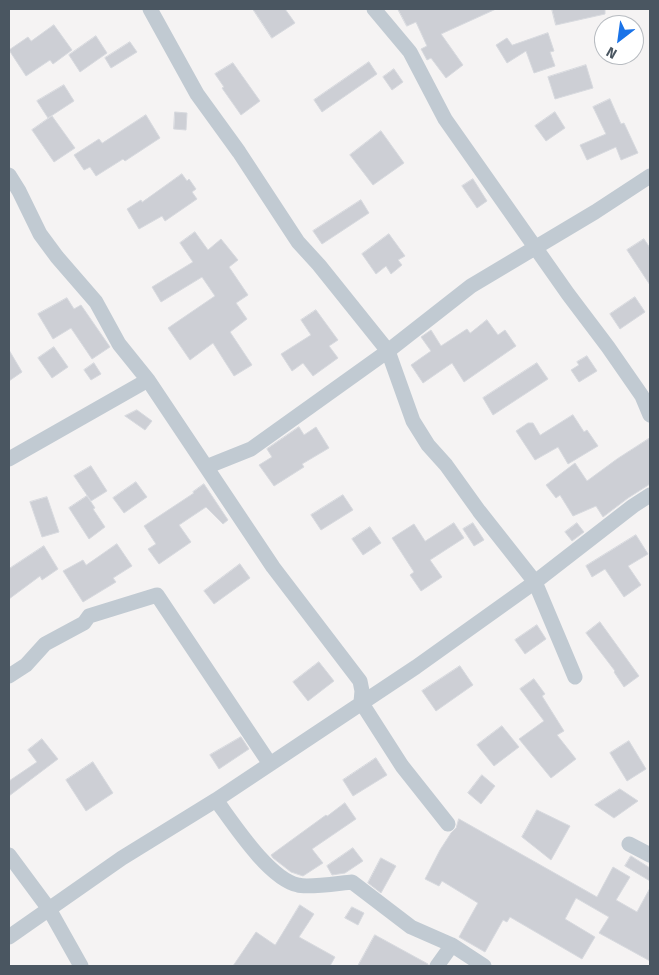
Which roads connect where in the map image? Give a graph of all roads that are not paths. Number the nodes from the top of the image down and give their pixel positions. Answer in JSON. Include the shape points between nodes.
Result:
{"nodes":[{"id":1,"x":150,"y":9,"type":"edge"},
{"id":2,"x":374,"y":9,"type":"edge"},
{"id":3,"x":9,"y":175,"type":"edge"},
{"id":4,"x":650,"y":176,"type":"edge"},
{"id":5,"x":536,"y":247,"type":"junction"},
{"id":6,"x":388,"y":351,"type":"junction"},
{"id":7,"x":148,"y":380,"type":"junction"},
{"id":8,"x":650,"y":415,"type":"edge"},
{"id":9,"x":10,"y":456,"type":"edge"},
{"id":10,"x":206,"y":467,"type":"junction"},
{"id":11,"x":650,"y":496,"type":"edge"},
{"id":12,"x":535,"y":582,"type":"junction"},
{"id":13,"x":9,"y":676,"type":"edge"},
{"id":14,"x":575,"y":677,"type":"dead end"},
{"id":15,"x":360,"y":681,"type":"junction"},
{"id":16,"x":384,"y":687,"type":"junction"},
{"id":17,"x":361,"y":702,"type":"junction"},
{"id":18,"x":270,"y":764,"type":"junction"},
{"id":19,"x":216,"y":800,"type":"junction"},
{"id":20,"x":448,"y":824,"type":"dead end"},
{"id":21,"x":629,"y":844,"type":"dead end"},
{"id":22,"x":9,"y":855,"type":"edge"},
{"id":23,"x":650,"y":855,"type":"edge"},
{"id":24,"x":49,"y":909,"type":"junction"},
{"id":25,"x":9,"y":937,"type":"edge"},
{"id":26,"x":452,"y":945,"type":"junction"},
{"id":27,"x":81,"y":966,"type":"edge"},
{"id":28,"x":437,"y":966,"type":"edge"},
{"id":29,"x":484,"y":966,"type":"edge"}],
"edges":[{"from":1,"to":6,"type":"street","via":[[196,94],[298,242]]},
{"from":2,"to":5,"type":"street","via":[[410,52],[445,119]]},
{"from":3,"to":7,"type":"street","via":[[40,234],[96,302],[119,344]]},
{"from":4,"to":5,"type":"street"},
{"from":5,"to":6,"type":"street","via":[[471,286]]},
{"from":5,"to":8,"type":"street","via":[[642,396]]},
{"from":6,"to":10,"type":"street","via":[[251,449]]},
{"from":6,"to":12,"type":"street","via":[[413,421],[428,445]]},
{"from":7,"to":9,"type":"street"},
{"from":7,"to":10,"type":"street"},
{"from":10,"to":15,"type":"street","via":[[273,567]]},
{"from":11,"to":12,"type":"street","via":[[632,506]]},
{"from":12,"to":14,"type":"street"},
{"from":12,"to":16,"type":"street"},
{"from":13,"to":18,"type":"street","via":[[45,644],[84,623],[89,616],[157,595]]},
{"from":15,"to":16,"type":"street"},
{"from":15,"to":17,"type":"street"},
{"from":16,"to":17,"type":"street"},
{"from":17,"to":18,"type":"street"},
{"from":17,"to":20,"type":"street","via":[[402,766]]},
{"from":18,"to":19,"type":"street"},
{"from":19,"to":24,"type":"street","via":[[122,858]]},
{"from":19,"to":26,"type":"street","via":[[255,853],[279,876],[298,886],[352,882],[411,927]]},
{"from":21,"to":23,"type":"street"},
{"from":22,"to":24,"type":"street"},
{"from":24,"to":25,"type":"street"},
{"from":24,"to":27,"type":"street"},
{"from":26,"to":28,"type":"street"},
{"from":26,"to":29,"type":"street"}]}
